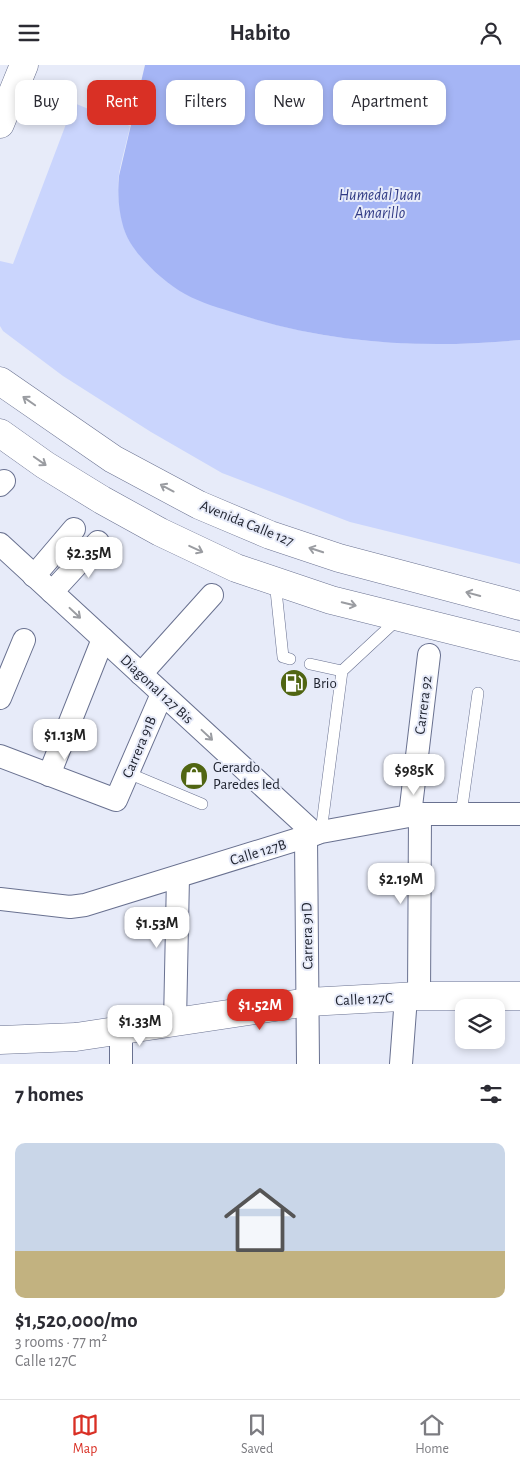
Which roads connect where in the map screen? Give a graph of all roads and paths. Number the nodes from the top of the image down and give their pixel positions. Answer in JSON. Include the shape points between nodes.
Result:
{"nodes":[{"id":1,"x":24,"y":65,"type":"edge"},
{"id":2,"x":0,"y":124,"type":"edge"},
{"id":3,"x":0,"y":381,"type":"edge"},
{"id":4,"x":0,"y":433,"type":"edge"},
{"id":5,"x":74,"y":529,"type":"dead end"},
{"id":6,"x":98,"y":542,"type":"dead end"},
{"id":7,"x":0,"y":544,"type":"edge"},
{"id":8,"x":34,"y":576,"type":"junction"},
{"id":9,"x":275,"y":581,"type":"junction"},
{"id":10,"x":52,"y":592,"type":"junction"},
{"id":11,"x":212,"y":595,"type":"dead end"},
{"id":12,"x":520,"y":606,"type":"edge"},
{"id":13,"x":400,"y":617,"type":"junction"},
{"id":14,"x":103,"y":639,"type":"junction"},
{"id":15,"x":24,"y":640,"type":"dead end"},
{"id":16,"x":520,"y":647,"type":"edge"},
{"id":17,"x":429,"y":655,"type":"dead end"},
{"id":18,"x":290,"y":659,"type":"dead end"},
{"id":19,"x":310,"y":664,"type":"dead end"},
{"id":20,"x":342,"y":671,"type":"junction"},
{"id":21,"x":141,"y":673,"type":"junction"},
{"id":22,"x":162,"y":693,"type":"junction"},
{"id":23,"x":478,"y":693,"type":"dead end"},
{"id":24,"x":0,"y":698,"type":"edge"},
{"id":25,"x":0,"y":756,"type":"edge"},
{"id":26,"x":128,"y":773,"type":"junction"},
{"id":27,"x":49,"y":775,"type":"junction"},
{"id":28,"x":202,"y":804,"type":"dead end"},
{"id":29,"x":415,"y":814,"type":"junction"},
{"id":30,"x":461,"y":814,"type":"junction"},
{"id":31,"x":520,"y":814,"type":"edge"},
{"id":32,"x":314,"y":835,"type":"junction"},
{"id":33,"x":178,"y":877,"type":"junction"},
{"id":34,"x":0,"y":899,"type":"edge"},
{"id":35,"x":412,"y":996,"type":"junction"},
{"id":36,"x":520,"y":997,"type":"edge"},
{"id":37,"x":308,"y":1002,"type":"junction"},
{"id":38,"x":175,"y":1022,"type":"junction"},
{"id":39,"x":121,"y":1030,"type":"junction"},
{"id":40,"x":0,"y":1040,"type":"edge"},
{"id":41,"x":121,"y":1064,"type":"edge"},
{"id":42,"x":308,"y":1064,"type":"edge"},
{"id":43,"x":401,"y":1064,"type":"edge"}],
"edges":[{"from":1,"to":2,"type":"main road"},
{"from":12,"to":3,"type":"main road","name":"Avenida Calle 127","one_way":true,"via":[[339,557],[270,535],[199,505],[113,459]]},
{"from":4,"to":9,"type":"main road","one_way":true,"via":[[102,501],[236,568]]},
{"from":5,"to":8,"type":"street"},
{"from":6,"to":10,"type":"street"},
{"from":7,"to":8,"type":"street","name":"Diagonal 127 Bis"},
{"from":8,"to":10,"type":"street","name":"Diagonal 127 Bis"},
{"from":9,"to":13,"type":"main road","one_way":true},
{"from":9,"to":18,"type":"lane","via":[[283,657]]},
{"from":10,"to":14,"type":"street","name":"Diagonal 127 Bis","one_way":true},
{"from":11,"to":21,"type":"street"},
{"from":13,"to":16,"type":"main road"},
{"from":13,"to":20,"type":"lane"},
{"from":14,"to":21,"type":"street","name":"Diagonal 127 Bis"},
{"from":14,"to":27,"type":"street"},
{"from":15,"to":24,"type":"street"},
{"from":17,"to":29,"type":"street","name":"Carrera 92"},
{"from":19,"to":20,"type":"lane"},
{"from":20,"to":32,"type":"lane"},
{"from":21,"to":22,"type":"street","name":"Diagonal 127 Bis"},
{"from":22,"to":26,"type":"street","name":"Carrera 91B"},
{"from":22,"to":32,"type":"street","name":"Diagonal 127 Bis","one_way":true},
{"from":23,"to":30,"type":"lane"},
{"from":25,"to":27,"type":"street"},
{"from":26,"to":27,"type":"street","name":"Carrera 91B","via":[[116,800]]},
{"from":26,"to":28,"type":"lane"},
{"from":29,"to":30,"type":"street","name":"Calle 127B"},
{"from":29,"to":32,"type":"street","name":"Calle 127B"},
{"from":29,"to":35,"type":"street","name":"Carrera 92"},
{"from":30,"to":31,"type":"street","name":"Calle 127B"},
{"from":32,"to":33,"type":"street","name":"Calle 127B"},
{"from":32,"to":37,"type":"street","name":"Carrera 91D"},
{"from":33,"to":34,"type":"street","name":"Calle 127B","via":[[70,907]]},
{"from":33,"to":38,"type":"street"},
{"from":35,"to":36,"type":"main road","name":"Calle 127C"},
{"from":35,"to":37,"type":"main road","name":"Calle 127C"},
{"from":35,"to":43,"type":"street","name":"Carrera 92"},
{"from":37,"to":38,"type":"main road","name":"Calle 127C"},
{"from":37,"to":42,"type":"street","name":"Carrera 91D"},
{"from":38,"to":39,"type":"main road","name":"Calle 127C"},
{"from":39,"to":40,"type":"main road","name":"Calle 127C","via":[[76,1037]]},
{"from":39,"to":41,"type":"street"}]}
